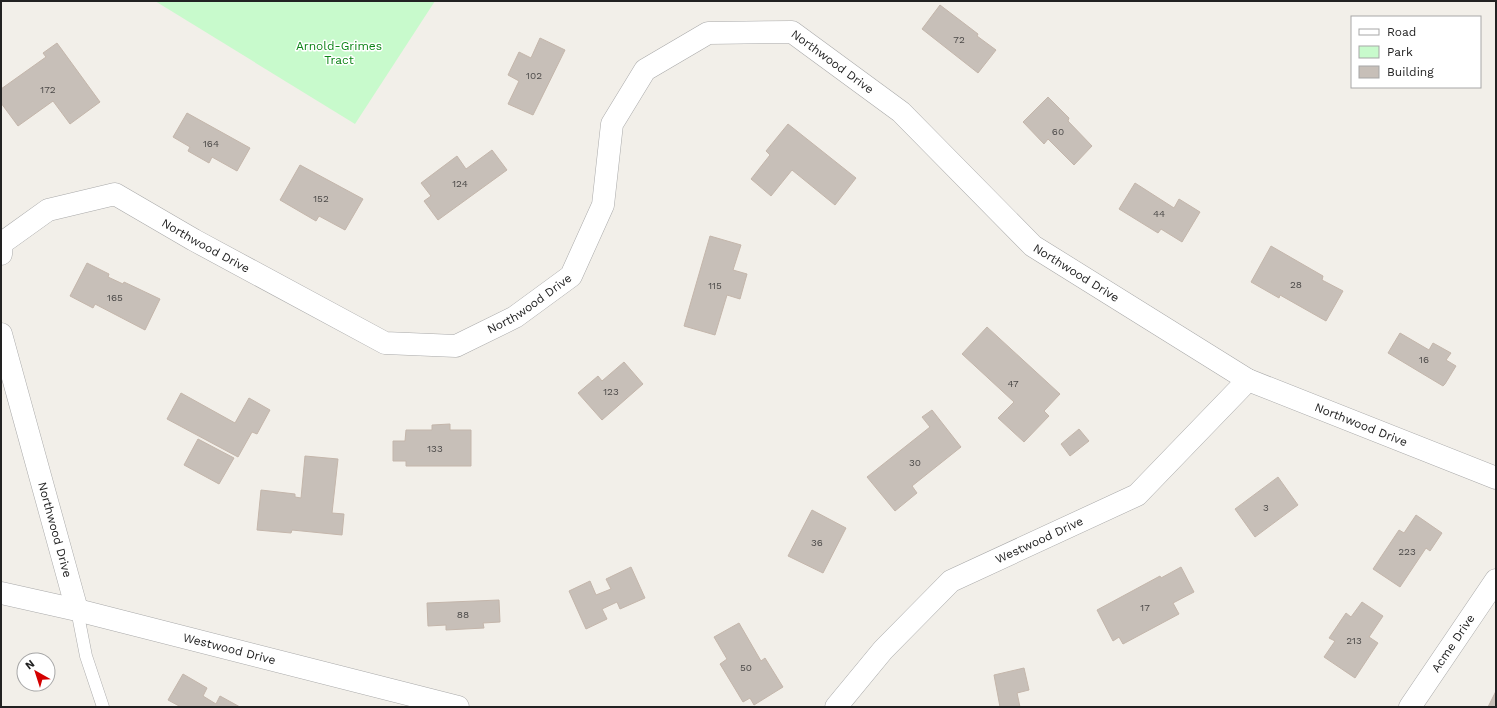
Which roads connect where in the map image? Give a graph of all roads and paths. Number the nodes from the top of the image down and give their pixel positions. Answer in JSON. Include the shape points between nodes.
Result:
{"nodes":[{"id":1,"x":1,"y":254,"type":"edge"},
{"id":2,"x":1,"y":334,"type":"edge"},
{"id":3,"x":1248,"y":380,"type":"junction"},
{"id":4,"x":1496,"y":478,"type":"edge"},
{"id":5,"x":1496,"y":580,"type":"edge"},
{"id":6,"x":1,"y":593,"type":"edge"},
{"id":7,"x":77,"y":610,"type":"junction"},
{"id":8,"x":103,"y":707,"type":"edge"},
{"id":9,"x":458,"y":707,"type":"edge"},
{"id":10,"x":836,"y":707,"type":"edge"},
{"id":11,"x":1410,"y":707,"type":"edge"}],
"edges":[{"from":1,"to":3,"type":"street","name":"Northwood Drive","via":[[2,243],[48,210],[115,194],[194,240],[385,343],[456,346],[515,317],[571,276],[603,205],[612,124],[645,70],[708,33],[792,32],[901,112],[1032,246]]},
{"from":2,"to":7,"type":"street","name":"Northwood Drive"},
{"from":3,"to":4,"type":"street","name":"Northwood Drive"},
{"from":3,"to":10,"type":"street","name":"Westwood Drive","via":[[1137,495],[951,581],[882,650]]},
{"from":5,"to":11,"type":"street","name":"Acme Drive"},
{"from":6,"to":7,"type":"street","name":"Westwood Drive"},
{"from":7,"to":8,"type":"lane","via":[[86,656]]},
{"from":7,"to":9,"type":"street","name":"Westwood Drive"}]}
